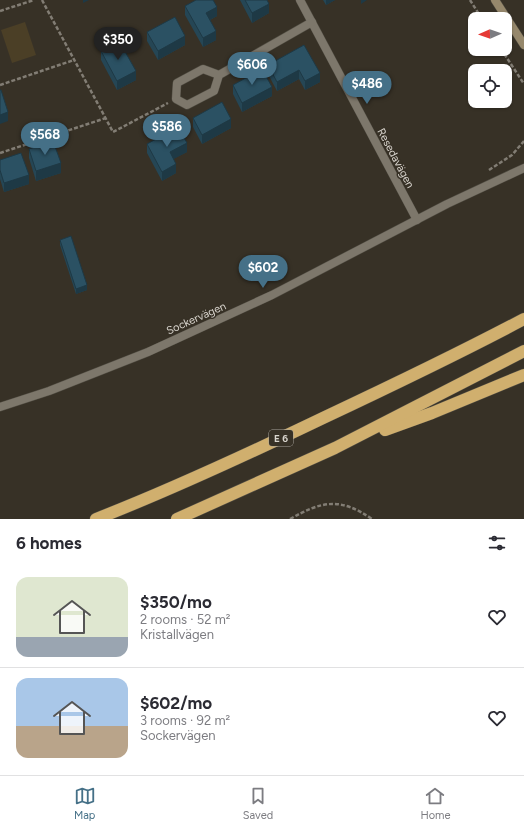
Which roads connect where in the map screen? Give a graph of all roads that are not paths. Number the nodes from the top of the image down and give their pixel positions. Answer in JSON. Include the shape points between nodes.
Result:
{"nodes":[{"id":1,"x":300,"y":0,"type":"edge"},
{"id":2,"x":495,"y":0,"type":"edge"},
{"id":3,"x":312,"y":22,"type":"junction"},
{"id":4,"x":524,"y":45,"type":"edge"},
{"id":5,"x":219,"y":75,"type":"junction"},
{"id":6,"x":524,"y":168,"type":"edge"},
{"id":7,"x":417,"y":220,"type":"junction"},
{"id":8,"x":524,"y":314,"type":"edge"},
{"id":9,"x":524,"y":319,"type":"edge"},
{"id":10,"x":462,"y":351,"type":"junction"},
{"id":11,"x":524,"y":352,"type":"edge"},
{"id":12,"x":524,"y":375,"type":"edge"},
{"id":13,"x":0,"y":407,"type":"edge"},
{"id":14,"x":335,"y":448,"type":"junction"},
{"id":15,"x":96,"y":519,"type":"edge"},
{"id":16,"x":177,"y":519,"type":"edge"}],
"edges":[{"from":1,"to":3,"type":"street","name":"Resedavägen"},
{"from":2,"to":4,"type":"main road"},
{"from":3,"to":5,"type":"street"},
{"from":3,"to":7,"type":"street","name":"Resedavägen"},
{"from":5,"to":5,"type":"street","via":[[203,69],[177,83],[176,99],[187,105],[214,91]]},
{"from":6,"to":7,"type":"street","name":"Sockervägen"},
{"from":7,"to":13,"type":"street","name":"Sockervägen","via":[[272,295],[148,352],[49,391]]},
{"from":8,"to":10,"type":"highway"},
{"from":9,"to":10,"type":"highway","number":"E 6"},
{"from":10,"to":15,"type":"highway","number":"E 6","via":[[165,492]]},
{"from":11,"to":14,"type":"highway"},
{"from":12,"to":14,"type":"highway","via":[[432,413]]},
{"from":14,"to":16,"type":"highway"}]}
